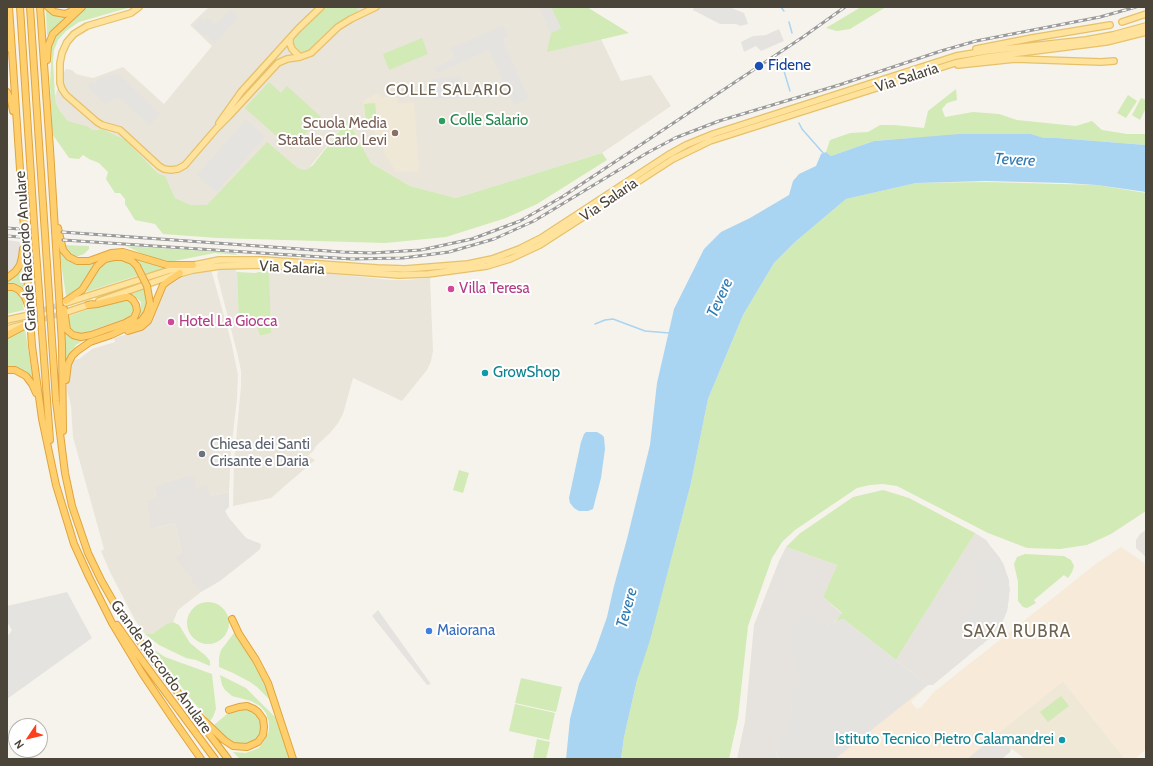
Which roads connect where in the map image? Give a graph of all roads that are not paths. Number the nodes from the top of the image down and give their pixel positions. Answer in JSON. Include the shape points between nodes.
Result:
{"nodes":[{"id":1,"x":9,"y":7,"type":"edge"},
{"id":2,"x":20,"y":7,"type":"edge"},
{"id":3,"x":30,"y":7,"type":"edge"},
{"id":4,"x":40,"y":7,"type":"edge"},
{"id":5,"x":48,"y":7,"type":"edge"},
{"id":6,"x":76,"y":7,"type":"edge"},
{"id":7,"x":82,"y":7,"type":"edge"},
{"id":8,"x":139,"y":7,"type":"edge"},
{"id":9,"x":321,"y":7,"type":"edge"},
{"id":10,"x":376,"y":7,"type":"edge"},
{"id":11,"x":1146,"y":14,"type":"edge"},
{"id":12,"x":1122,"y":22,"type":"dead end"},
{"id":13,"x":1110,"y":25,"type":"dead end"},
{"id":14,"x":1146,"y":26,"type":"edge"},
{"id":15,"x":10,"y":27,"type":"junction"},
{"id":16,"x":1146,"y":32,"type":"edge"},
{"id":17,"x":290,"y":38,"type":"junction"},
{"id":18,"x":7,"y":49,"type":"edge"},
{"id":19,"x":967,"y":54,"type":"junction"},
{"id":20,"x":300,"y":57,"type":"junction"},
{"id":21,"x":1114,"y":61,"type":"dead end"},
{"id":22,"x":947,"y":64,"type":"junction"},
{"id":23,"x":45,"y":86,"type":"junction"},
{"id":24,"x":7,"y":92,"type":"edge"},
{"id":25,"x":216,"y":129,"type":"junction"},
{"id":26,"x":18,"y":136,"type":"junction"},
{"id":27,"x":53,"y":212,"type":"junction"},
{"id":28,"x":25,"y":238,"type":"junction"},
{"id":29,"x":212,"y":264,"type":"junction"},
{"id":30,"x":193,"y":265,"type":"junction"},
{"id":31,"x":180,"y":273,"type":"junction"},
{"id":32,"x":7,"y":278,"type":"edge"},
{"id":33,"x":59,"y":286,"type":"junction"},
{"id":34,"x":7,"y":287,"type":"edge"},
{"id":35,"x":66,"y":302,"type":"joint"},
{"id":36,"x":88,"y":305,"type":"junction"},
{"id":37,"x":66,"y":312,"type":"tunnel mouth"},
{"id":38,"x":27,"y":314,"type":"junction"},
{"id":39,"x":7,"y":320,"type":"edge"},
{"id":40,"x":26,"y":325,"type":"joint"},
{"id":41,"x":7,"y":329,"type":"edge"},
{"id":42,"x":7,"y":335,"type":"edge"},
{"id":43,"x":111,"y":335,"type":"junction"},
{"id":44,"x":7,"y":370,"type":"edge"},
{"id":45,"x":63,"y":397,"type":"junction"},
{"id":46,"x":42,"y":418,"type":"junction"},
{"id":47,"x":63,"y":459,"type":"junction"},
{"id":48,"x":53,"y":470,"type":"junction"},
{"id":49,"x":103,"y":604,"type":"junction"},
{"id":50,"x":232,"y":619,"type":"dead end"},
{"id":51,"x":182,"y":698,"type":"junction"},
{"id":52,"x":229,"y":710,"type":"dead end"},
{"id":53,"x":200,"y":758,"type":"edge"},
{"id":54,"x":215,"y":759,"type":"edge"},
{"id":55,"x":228,"y":759,"type":"edge"},
{"id":56,"x":293,"y":759,"type":"edge"}],
"edges":[{"from":1,"to":15,"type":"highway","name":"Grande Raccordo Anulare"},
{"from":2,"to":48,"type":"highway","name":"Grande Raccordo Anulare"},
{"from":3,"to":47,"type":"highway","name":"Grande Raccordo Anulare","via":[[56,401]]},
{"from":4,"to":23,"type":"highway","name":"Grande Raccordo Anulare"},
{"from":5,"to":6,"type":"highway","via":[[54,12],[65,14]]},
{"from":7,"to":23,"type":"highway","via":[[51,37],[47,51]]},
{"from":8,"to":25,"type":"main road","via":[[129,14],[84,28],[70,38],[63,48],[60,59],[62,89],[99,124],[119,130],[159,166],[168,170],[176,170],[183,166]]},
{"from":9,"to":17,"type":"main road"},
{"from":10,"to":20,"type":"main road","via":[[342,24],[313,51]]},
{"from":11,"to":12,"type":"main road"},
{"from":13,"to":19,"type":"main road","via":[[984,47]]},
{"from":14,"to":19,"type":"main road","name":"Via Salaria","via":[[1086,40]]},
{"from":15,"to":18,"type":"highway"},
{"from":15,"to":26,"type":"highway","name":"Grande Raccordo Anulare"},
{"from":16,"to":22,"type":"main road","name":"Via Salaria","via":[[1106,42]]},
{"from":17,"to":20,"type":"main road","via":[[291,46]]},
{"from":17,"to":25,"type":"main road","via":[[235,100]]},
{"from":19,"to":29,"type":"main road","name":"Via Salaria","via":[[722,131],[686,145],[529,245],[492,259],[468,264],[405,269],[264,260]]},
{"from":20,"to":25,"type":"main road","via":[[278,63]]},
{"from":21,"to":22,"type":"main road","via":[[1020,59]]},
{"from":22,"to":29,"type":"main road","name":"Via Salaria","via":[[700,145],[662,165],[551,239],[523,254],[492,265],[461,271],[378,275],[264,265]]},
{"from":23,"to":27,"type":"highway","name":"Grande Raccordo Anulare"},
{"from":24,"to":26,"type":"highway"},
{"from":26,"to":28,"type":"highway","name":"Grande Raccordo Anulare"},
{"from":27,"to":30,"type":"highway","via":[[63,249],[75,260],[89,261],[111,253],[123,252],[167,265]]},
{"from":27,"to":33,"type":"highway","name":"Grande Raccordo Anulare"},
{"from":28,"to":32,"type":"highway","via":[[20,265]]},
{"from":28,"to":38,"type":"highway","name":"Grande Raccordo Anulare"},
{"from":29,"to":30,"type":"main road","name":"Via Salaria"},
{"from":29,"to":31,"type":"main road","name":"Via Salaria"},
{"from":30,"to":35,"type":"main road","name":"Via Salaria"},
{"from":31,"to":36,"type":"main road","name":"Via Salaria"},
{"from":31,"to":43,"type":"highway","via":[[163,285],[151,316],[144,324]]},
{"from":33,"to":36,"type":"highway","via":[[66,328],[77,336],[86,337],[122,324],[134,318],[137,311],[132,299],[125,296]]},
{"from":33,"to":45,"type":"highway","name":"Grande Raccordo Anulare"},
{"from":34,"to":38,"type":"highway","via":[[17,289],[25,297]]},
{"from":35,"to":43,"type":"highway","bridge":true,"via":[[82,290],[97,266],[105,259],[122,257],[131,260],[138,266],[146,283],[150,303],[148,312],[142,320]]},
{"from":36,"to":37,"type":"main road","name":"Via Salaria"},
{"from":38,"to":39,"type":"main road"},
{"from":38,"to":46,"type":"highway","name":"Grande Raccordo Anulare"},
{"from":40,"to":41,"type":"main road"},
{"from":40,"to":42,"type":"highway"},
{"from":43,"to":45,"type":"highway","via":[[90,342],[74,353],[68,367]]},
{"from":44,"to":46,"type":"highway","via":[[19,372],[31,382]]},
{"from":45,"to":47,"type":"highway","name":"Grande Raccordo Anulare"},
{"from":46,"to":48,"type":"highway","name":"Grande Raccordo Anulare"},
{"from":47,"to":51,"type":"highway","name":"Grande Raccordo Anulare","via":[[74,514],[99,576],[126,622]]},
{"from":48,"to":49,"type":"highway","name":"Grande Raccordo Anulare","via":[[74,544]]},
{"from":49,"to":53,"type":"highway","name":"Grande Raccordo Anulare","via":[[142,673]]},
{"from":49,"to":54,"type":"highway","name":"Grande Raccordo Anulare"},
{"from":50,"to":56,"type":"highway","via":[[238,634],[268,683]]},
{"from":51,"to":52,"type":"highway","via":[[230,744],[244,748],[258,742],[263,735],[264,727],[263,719],[258,712],[247,706]]},
{"from":51,"to":55,"type":"highway","name":"Grande Raccordo Anulare"}]}
